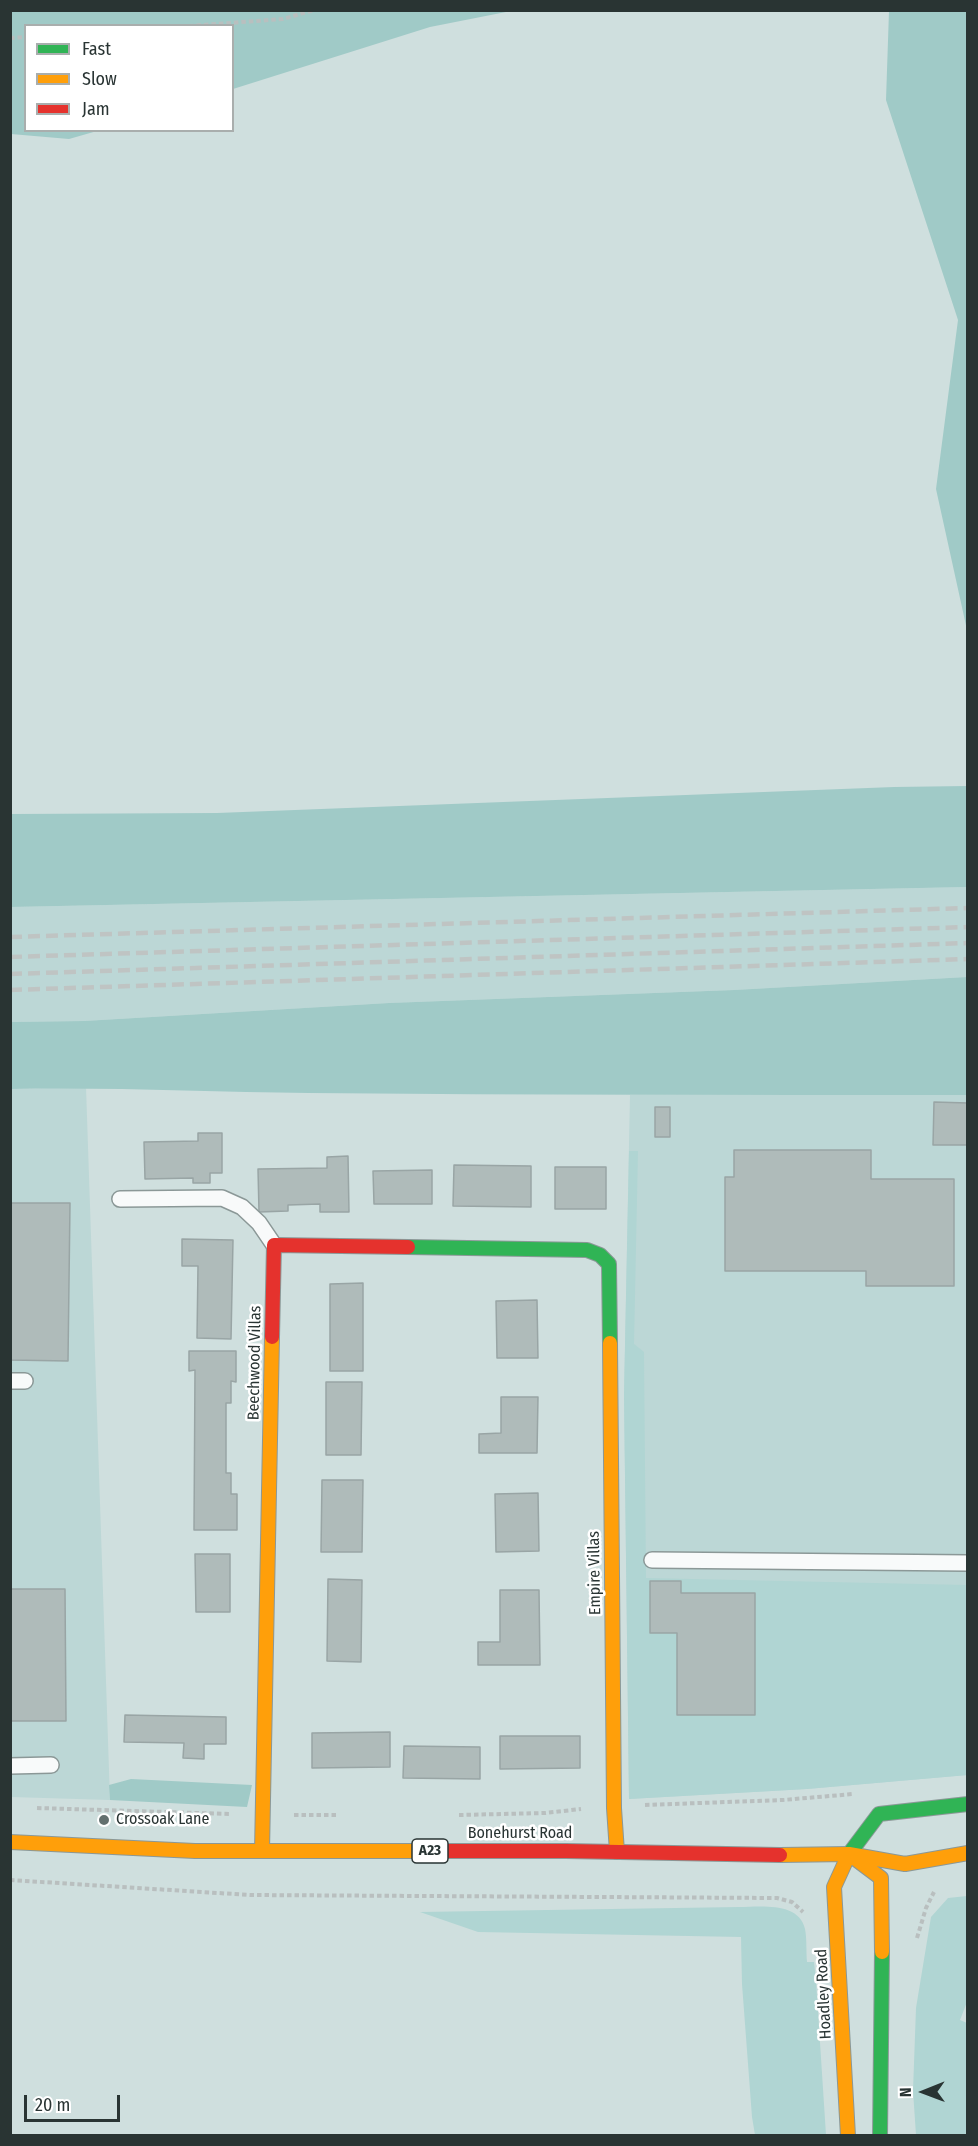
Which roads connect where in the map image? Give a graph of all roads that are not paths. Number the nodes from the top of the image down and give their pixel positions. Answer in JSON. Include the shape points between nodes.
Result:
{"nodes":[{"id":1,"x":120,"y":1199,"type":"dead end"},
{"id":2,"x":274,"y":1245,"type":"junction"},
{"id":3,"x":652,"y":1560,"type":"dead end"},
{"id":4,"x":968,"y":1563,"type":"edge"},
{"id":5,"x":51,"y":1765,"type":"dead end"},
{"id":6,"x":10,"y":1766,"type":"edge"},
{"id":7,"x":968,"y":1804,"type":"edge"},
{"id":8,"x":10,"y":1842,"type":"edge"},
{"id":9,"x":262,"y":1851,"type":"junction"},
{"id":10,"x":617,"y":1852,"type":"junction"},
{"id":11,"x":968,"y":1853,"type":"edge"},
{"id":12,"x":849,"y":1854,"type":"junction"},
{"id":13,"x":848,"y":2136,"type":"edge"},
{"id":14,"x":880,"y":2136,"type":"edge"}],
"edges":[{"from":1,"to":2,"type":"lane","via":[[222,1198],[251,1215]]},
{"from":2,"to":9,"type":"street","name":"Beechwood Villas"},
{"from":2,"to":10,"type":"street","name":"Empire Villas","via":[[587,1250],[609,1264]]},
{"from":3,"to":4,"type":"lane"},
{"from":5,"to":6,"type":"lane"},
{"from":7,"to":12,"type":"street","via":[[879,1814]]},
{"from":8,"to":9,"type":"street","name":"Bonehurst Road","number":"A23"},
{"from":9,"to":10,"type":"street","name":"Bonehurst Road","number":"A23"},
{"from":10,"to":12,"type":"street","name":"Bonehurst Road","number":"A23"},
{"from":11,"to":12,"type":"street","name":"Bonehurst Road","number":"A23","via":[[905,1863]]},
{"from":12,"to":13,"type":"street","name":"Hoadley Road","via":[[834,1887]]},
{"from":12,"to":14,"type":"street","via":[[881,1878]]}]}
